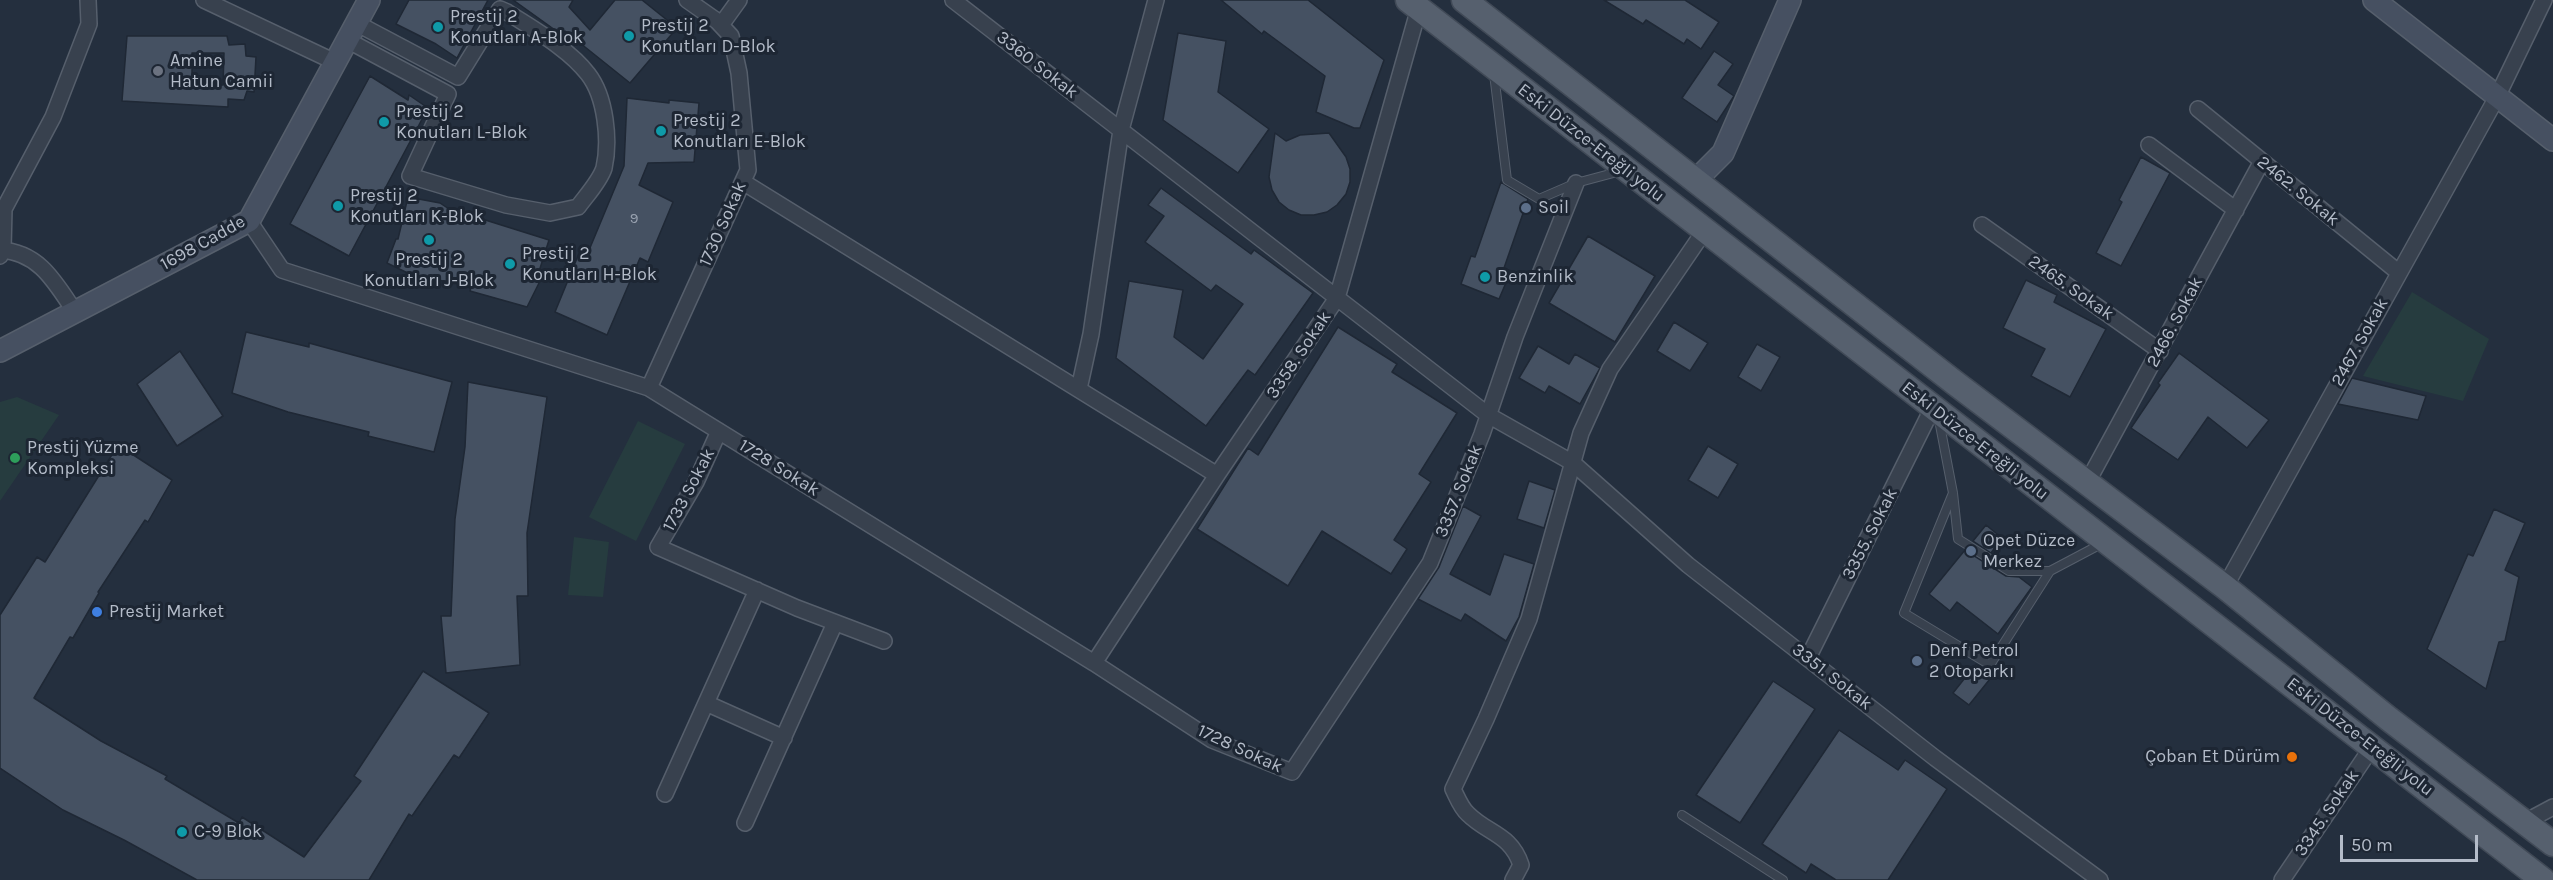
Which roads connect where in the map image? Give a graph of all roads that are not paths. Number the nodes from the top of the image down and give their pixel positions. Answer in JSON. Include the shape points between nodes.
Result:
{"nodes":[{"id":1,"x":88,"y":0,"type":"edge"},
{"id":2,"x":204,"y":0,"type":"edge"},
{"id":3,"x":369,"y":0,"type":"edge"},
{"id":4,"x":687,"y":0,"type":"edge"},
{"id":5,"x":739,"y":0,"type":"edge"},
{"id":6,"x":952,"y":0,"type":"edge"},
{"id":7,"x":1156,"y":0,"type":"edge"},
{"id":8,"x":1464,"y":0,"type":"edge"},
{"id":9,"x":1790,"y":0,"type":"edge"},
{"id":10,"x":2374,"y":0,"type":"edge"},
{"id":11,"x":2544,"y":0,"type":"edge"},
{"id":12,"x":1413,"y":4,"type":"edge"},
{"id":13,"x":721,"y":25,"type":"junction"},
{"id":14,"x":352,"y":32,"type":"junction"},
{"id":15,"x":335,"y":62,"type":"junction"},
{"id":16,"x":1493,"y":67,"type":"junction"},
{"id":17,"x":2497,"y":97,"type":"junction"},
{"id":18,"x":2198,"y":109,"type":"dead end"},
{"id":19,"x":1121,"y":130,"type":"junction"},
{"id":20,"x":2553,"y":140,"type":"edge"},
{"id":21,"x":2149,"y":145,"type":"dead end"},
{"id":22,"x":2262,"y":161,"type":"junction"},
{"id":23,"x":1626,"y":170,"type":"junction"},
{"id":24,"x":1696,"y":180,"type":"junction"},
{"id":25,"x":743,"y":182,"type":"junction"},
{"id":26,"x":1576,"y":183,"type":"junction"},
{"id":27,"x":2236,"y":210,"type":"junction"},
{"id":28,"x":249,"y":221,"type":"junction"},
{"id":29,"x":1982,"y":225,"type":"dead end"},
{"id":30,"x":1705,"y":230,"type":"junction"},
{"id":31,"x":1,"y":252,"type":"edge"},
{"id":32,"x":2398,"y":272,"type":"junction"},
{"id":33,"x":1337,"y":298,"type":"junction"},
{"id":34,"x":75,"y":312,"type":"junction"},
{"id":35,"x":0,"y":351,"type":"edge"},
{"id":36,"x":2160,"y":351,"type":"junction"},
{"id":37,"x":649,"y":388,"type":"junction"},
{"id":38,"x":1079,"y":389,"type":"junction"},
{"id":39,"x":1935,"y":411,"type":"junction"},
{"id":40,"x":1488,"y":415,"type":"junction"},
{"id":41,"x":718,"y":431,"type":"junction"},
{"id":42,"x":1573,"y":463,"type":"junction"},
{"id":43,"x":1217,"y":475,"type":"junction"},
{"id":44,"x":2087,"y":483,"type":"junction"},
{"id":45,"x":1953,"y":493,"type":"junction"},
{"id":46,"x":2106,"y":541,"type":"junction"},
{"id":47,"x":2050,"y":571,"type":"junction"},
{"id":48,"x":2225,"y":587,"type":"junction"},
{"id":49,"x":757,"y":590,"type":"junction"},
{"id":50,"x":835,"y":622,"type":"junction"},
{"id":51,"x":884,"y":641,"type":"dead end"},
{"id":52,"x":1808,"y":658,"type":"junction"},
{"id":53,"x":1094,"y":663,"type":"junction"},
{"id":54,"x":706,"y":704,"type":"junction"},
{"id":55,"x":784,"y":738,"type":"junction"},
{"id":56,"x":2372,"y":747,"type":"junction"},
{"id":57,"x":1292,"y":772,"type":"joint"},
{"id":58,"x":665,"y":794,"type":"dead end"},
{"id":59,"x":2553,"y":807,"type":"edge"},
{"id":60,"x":1682,"y":815,"type":"dead end"},
{"id":61,"x":2525,"y":822,"type":"junction"},
{"id":62,"x":745,"y":823,"type":"dead end"},
{"id":63,"x":2553,"y":844,"type":"edge"},
{"id":64,"x":1513,"y":880,"type":"edge"},
{"id":65,"x":1783,"y":880,"type":"edge"},
{"id":66,"x":2100,"y":880,"type":"edge"},
{"id":67,"x":2282,"y":880,"type":"edge"},
{"id":68,"x":2543,"y":880,"type":"edge"}],
"edges":[{"from":1,"to":31,"type":"street","via":[[89,24],[53,117],[4,209]]},
{"from":2,"to":15,"type":"street"},
{"from":3,"to":14,"type":"street","name":"1698 Cadde"},
{"from":4,"to":13,"type":"street","name":"1730 Sokak"},
{"from":5,"to":13,"type":"street"},
{"from":6,"to":19,"type":"street","name":"3360 Sokak"},
{"from":7,"to":19,"type":"street"},
{"from":8,"to":24,"type":"main road","name":"Eski Düzce-Ereğli yolu"},
{"from":9,"to":24,"type":"street","via":[[1723,153]]},
{"from":10,"to":17,"type":"street"},
{"from":11,"to":17,"type":"street","name":"2467. Sokak"},
{"from":12,"to":16,"type":"main road","name":"Eski Düzce-Ereğli yolu"},
{"from":12,"to":33,"type":"street","name":"3358. Sokak"},
{"from":13,"to":25,"type":"street","name":"1730 Sokak","via":[[731,36],[739,73],[748,170]]},
{"from":14,"to":14,"type":"street","via":[[448,94],[410,176],[506,205],[550,213],[579,207],[603,170],[604,108],[589,74],[555,44],[500,9],[458,77]]},
{"from":14,"to":15,"type":"street","name":"1698 Cadde"},
{"from":15,"to":28,"type":"street","name":"1698 Cadde"},
{"from":16,"to":23,"type":"main road","name":"Eski Düzce-Ereğli yolu"},
{"from":16,"to":26,"type":"lane","via":[[1507,180],[1539,199]]},
{"from":17,"to":20,"type":"street"},
{"from":17,"to":32,"type":"street","name":"2467. Sokak"},
{"from":18,"to":22,"type":"street","name":"2462. Sokak"},
{"from":19,"to":33,"type":"street","name":"3360 Sokak"},
{"from":19,"to":38,"type":"street"},
{"from":21,"to":27,"type":"street"},
{"from":22,"to":27,"type":"street","name":"2466. Sokak"},
{"from":22,"to":32,"type":"street","name":"2462. Sokak"},
{"from":23,"to":26,"type":"lane"},
{"from":23,"to":30,"type":"main road","name":"Eski Düzce-Ereğli yolu"},
{"from":24,"to":44,"type":"main road","name":"Eski Düzce-Ereğli yolu"},
{"from":25,"to":37,"type":"street","name":"1730 Sokak"},
{"from":25,"to":38,"type":"street"},
{"from":26,"to":40,"type":"street","name":"3357. Sokak"},
{"from":27,"to":36,"type":"street","name":"2466. Sokak"},
{"from":28,"to":34,"type":"street","name":"1698 Cadde"},
{"from":28,"to":37,"type":"street","name":"1728 Sokak","via":[[282,270]]},
{"from":29,"to":36,"type":"street","name":"2465. Sokak"},
{"from":30,"to":39,"type":"main road","name":"Eski Düzce-Ereğli yolu"},
{"from":30,"to":42,"type":"street","via":[[1610,369],[1581,434]]},
{"from":31,"to":34,"type":"street","via":[[27,256],[50,273]]},
{"from":32,"to":48,"type":"street","name":"2467. Sokak"},
{"from":33,"to":40,"type":"street","name":"3351. Sokak"},
{"from":33,"to":43,"type":"street","name":"3358. Sokak"},
{"from":34,"to":35,"type":"street","name":"1698 Cadde"},
{"from":36,"to":44,"type":"street","name":"2466. Sokak"},
{"from":37,"to":41,"type":"street","name":"1728 Sokak"},
{"from":38,"to":43,"type":"street"},
{"from":39,"to":45,"type":"lane"},
{"from":39,"to":46,"type":"main road","name":"Eski Düzce-Ereğli yolu"},
{"from":39,"to":52,"type":"street","name":"3355. Sokak"},
{"from":40,"to":42,"type":"street","name":"3351. Sokak"},
{"from":40,"to":57,"type":"street","name":"3357. Sokak","via":[[1430,563]]},
{"from":41,"to":49,"type":"street","name":"1733 Sokak","via":[[696,482],[658,548]]},
{"from":41,"to":53,"type":"street","name":"1728 Sokak"},
{"from":42,"to":52,"type":"street","name":"3351. Sokak","via":[[1688,565]]},
{"from":42,"to":64,"type":"street","via":[[1529,619],[1452,789],[1467,814],[1508,842],[1518,854],[1521,865]]},
{"from":43,"to":53,"type":"street","name":"3358. Sokak"},
{"from":44,"to":48,"type":"main road","name":"Eski Düzce-Ereğli yolu"},
{"from":45,"to":47,"type":"lane","via":[[1958,539],[2009,571]]},
{"from":45,"to":47,"type":"lane","via":[[1904,613],[1990,665]]},
{"from":46,"to":47,"type":"lane"},
{"from":46,"to":56,"type":"main road","name":"Eski Düzce-Ereğli yolu"},
{"from":48,"to":61,"type":"main road","name":"Eski Düzce-Ereğli yolu"},
{"from":49,"to":50,"type":"street"},
{"from":49,"to":54,"type":"street"},
{"from":50,"to":51,"type":"street"},
{"from":50,"to":55,"type":"street"},
{"from":52,"to":66,"type":"street","name":"3351. Sokak"},
{"from":53,"to":57,"type":"street","name":"1728 Sokak","via":[[1212,740]]},
{"from":54,"to":55,"type":"street"},
{"from":54,"to":58,"type":"street"},
{"from":55,"to":62,"type":"street"},
{"from":56,"to":67,"type":"street","name":"3345. Sokak"},
{"from":56,"to":68,"type":"main road","name":"Eski Düzce-Ereğli yolu"},
{"from":59,"to":61,"type":"street"},
{"from":60,"to":65,"type":"lane"},
{"from":61,"to":63,"type":"main road","name":"Eski Düzce-Ereğli yolu"}]}
